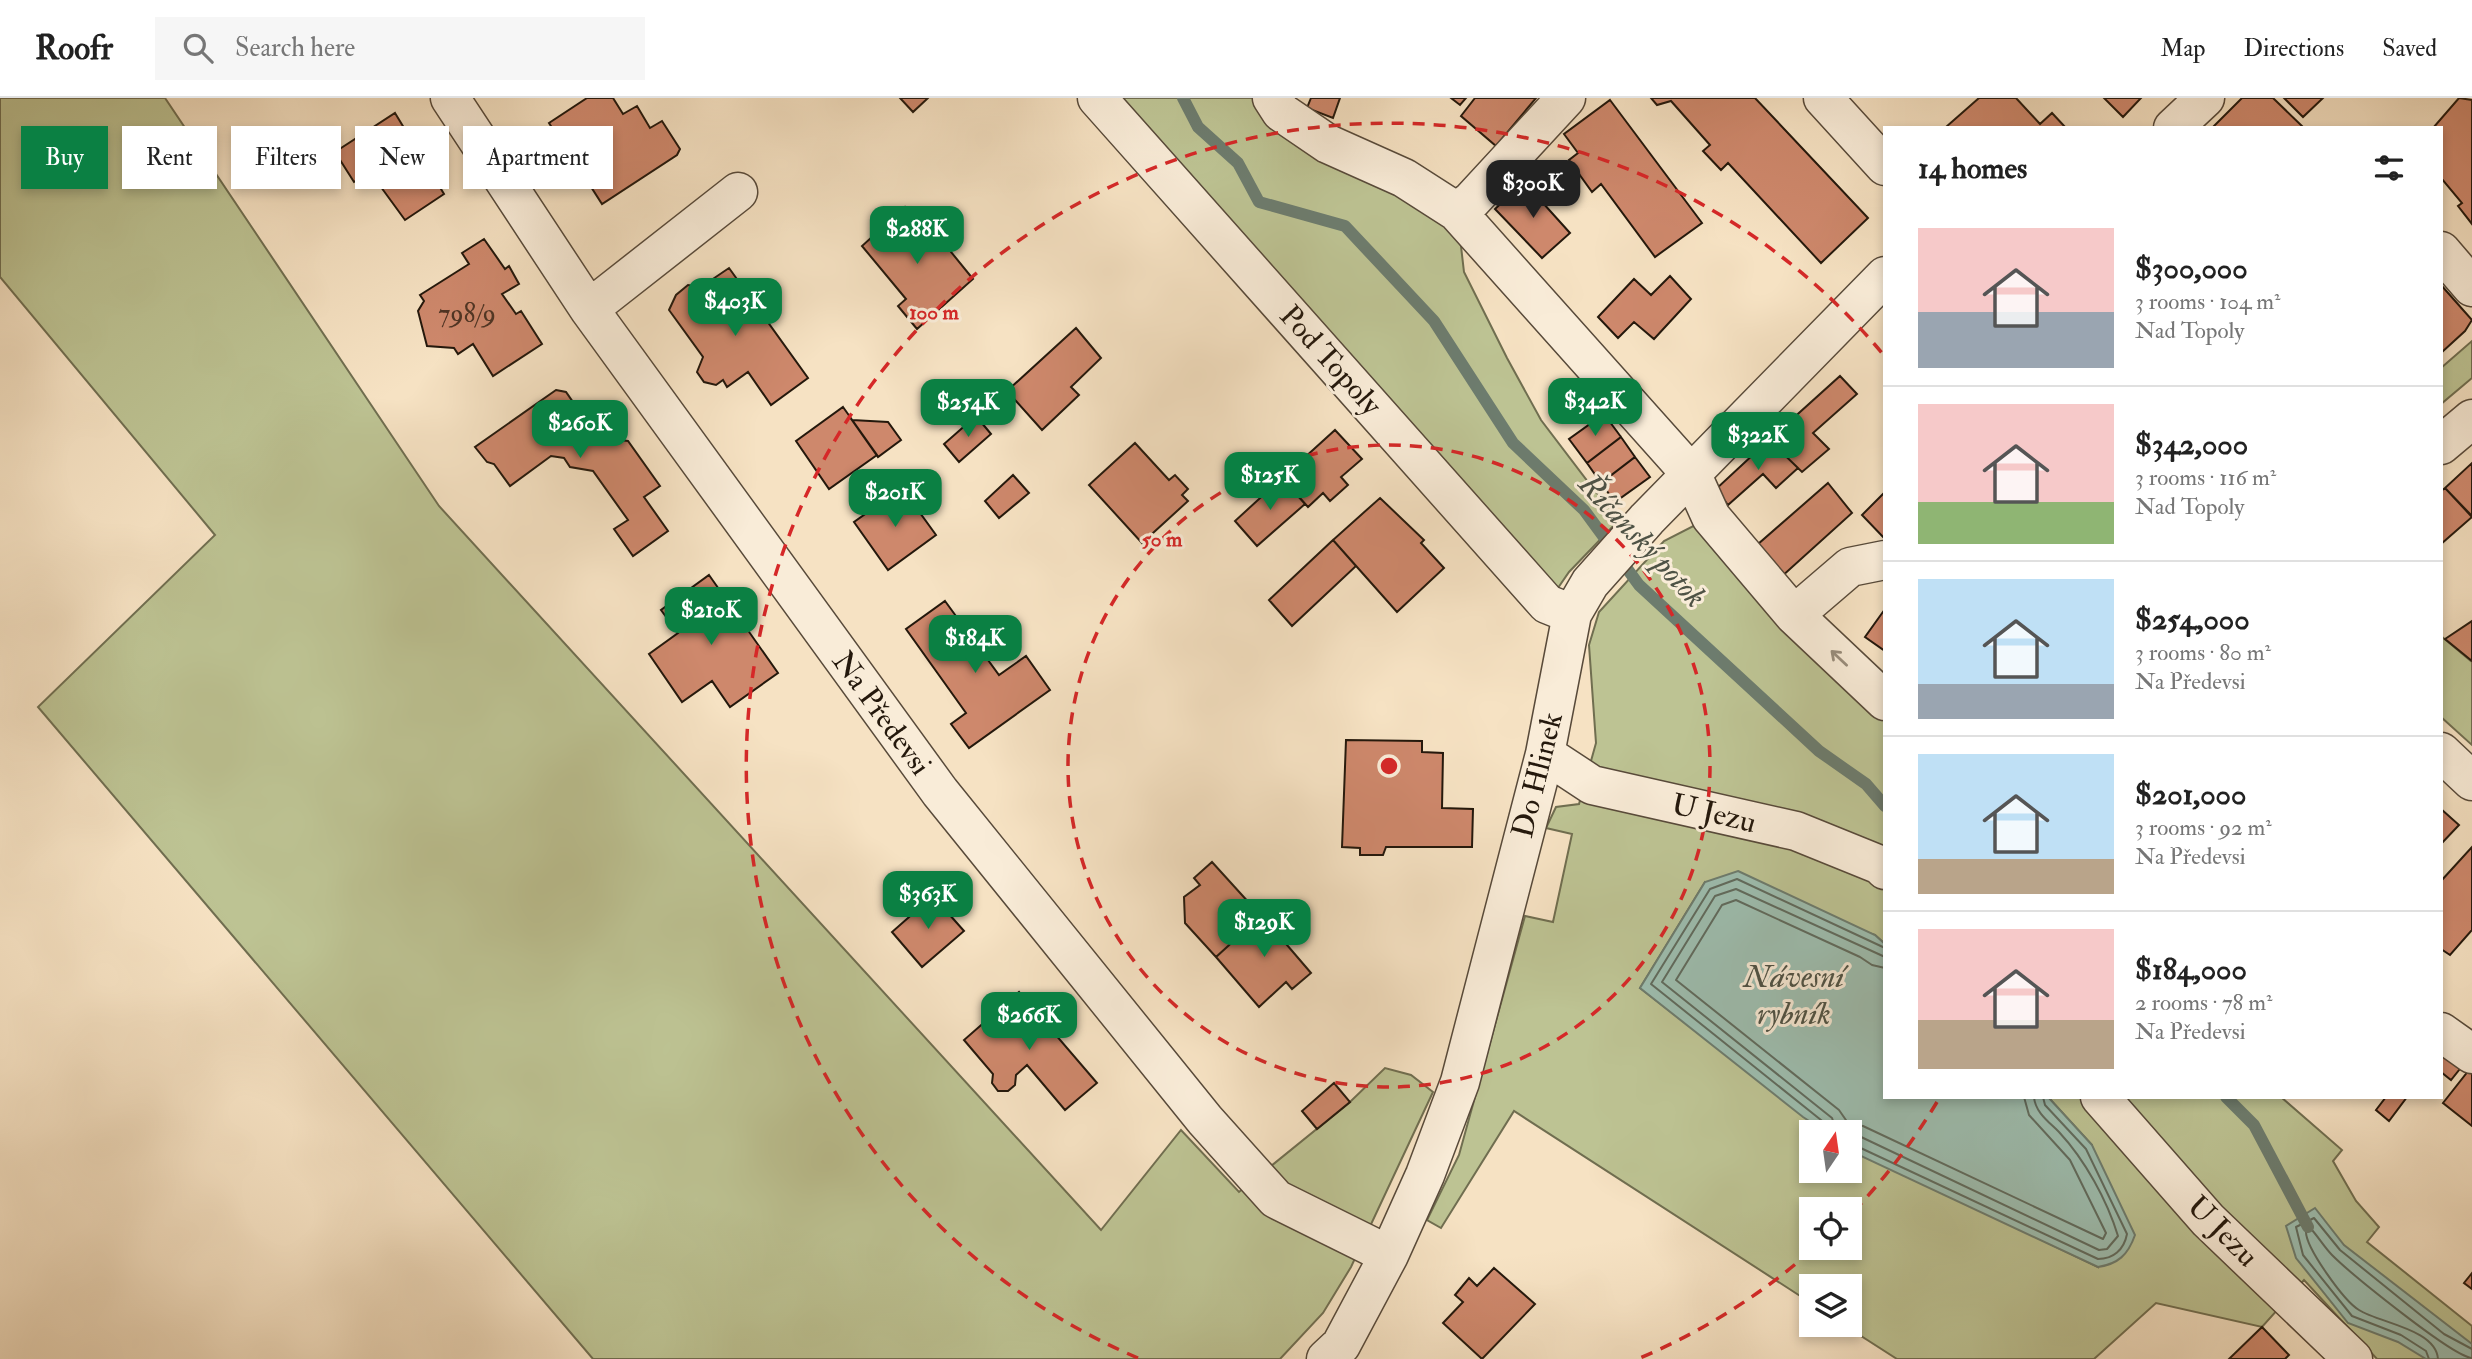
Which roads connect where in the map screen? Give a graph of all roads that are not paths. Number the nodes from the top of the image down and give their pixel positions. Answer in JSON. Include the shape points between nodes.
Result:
{"nodes":[{"id":1,"x":450,"y":98,"type":"edge"},
{"id":2,"x":1097,"y":98,"type":"edge"},
{"id":3,"x":1272,"y":98,"type":"edge"},
{"id":4,"x":1566,"y":98,"type":"edge"},
{"id":5,"x":1823,"y":98,"type":"edge"},
{"id":6,"x":2205,"y":98,"type":"edge"},
{"id":7,"x":2175,"y":126,"type":"edge"},
{"id":8,"x":1883,"y":164,"type":"edge"},
{"id":9,"x":738,"y":192,"type":"dead end"},
{"id":10,"x":1457,"y":212,"type":"junction"},
{"id":11,"x":2443,"y":253,"type":"edge"},
{"id":12,"x":1883,"y":278,"type":"edge"},
{"id":13,"x":2472,"y":287,"type":"edge"},
{"id":14,"x":589,"y":309,"type":"junction"},
{"id":15,"x":2472,"y":419,"type":"edge"},
{"id":16,"x":2443,"y":443,"type":"edge"},
{"id":17,"x":1692,"y":475,"type":"junction"},
{"id":18,"x":1883,"y":560,"type":"edge"},
{"id":19,"x":1581,"y":598,"type":"junction"},
{"id":20,"x":1794,"y":615,"type":"junction"},
{"id":21,"x":1883,"y":699,"type":"edge"},
{"id":22,"x":1545,"y":754,"type":"junction"},
{"id":23,"x":2443,"y":754,"type":"edge"},
{"id":24,"x":2472,"y":781,"type":"edge"},
{"id":25,"x":1883,"y":868,"type":"edge"},
{"id":26,"x":2443,"y":1033,"type":"edge"},
{"id":27,"x":2472,"y":1054,"type":"edge"},
{"id":28,"x":2102,"y":1099,"type":"edge"},
{"id":29,"x":1389,"y":1255,"type":"junction"},
{"id":30,"x":1342,"y":1354,"type":"edge"},
{"id":31,"x":2353,"y":1359,"type":"edge"}],
"edges":[{"from":1,"to":14,"type":"street","name":"Na Předevsi"},
{"from":2,"to":19,"type":"street","name":"Pod Topoly","via":[[1547,604]]},
{"from":3,"to":10,"type":"street","via":[[1281,112],[1328,144],[1404,178]]},
{"from":4,"to":10,"type":"street"},
{"from":5,"to":8,"type":"street"},
{"from":6,"to":7,"type":"street"},
{"from":9,"to":14,"type":"street"},
{"from":10,"to":17,"type":"street"},
{"from":11,"to":13,"type":"street"},
{"from":12,"to":17,"type":"street"},
{"from":14,"to":29,"type":"street","name":"Na Předevsi","via":[[940,792],[1205,1121],[1276,1199]]},
{"from":15,"to":16,"type":"street"},
{"from":17,"to":19,"type":"street","via":[[1647,519]]},
{"from":17,"to":20,"type":"street","via":[[1711,517]]},
{"from":18,"to":20,"type":"street","via":[[1850,567]]},
{"from":19,"to":22,"type":"street","name":"Do Hlinek"},
{"from":21,"to":20,"type":"street","one_way":true},
{"from":22,"to":25,"type":"street","name":"U Jezu","via":[[1592,785],[1796,831]]},
{"from":22,"to":29,"type":"street","name":"Do Hlinek","via":[[1460,1082]]},
{"from":23,"to":24,"type":"street"},
{"from":26,"to":27,"type":"street"},
{"from":28,"to":31,"type":"street","name":"U Jezu","via":[[2208,1220]]},
{"from":29,"to":30,"type":"street","name":"Do Hlinek"}]}
